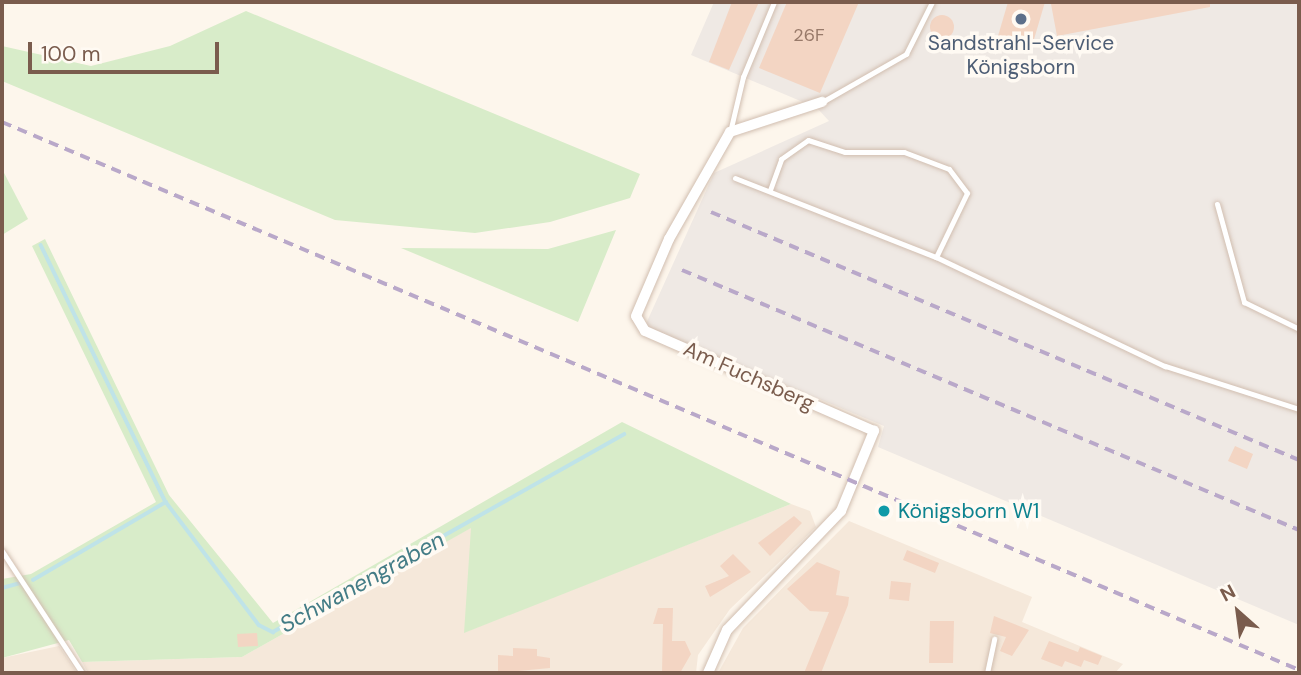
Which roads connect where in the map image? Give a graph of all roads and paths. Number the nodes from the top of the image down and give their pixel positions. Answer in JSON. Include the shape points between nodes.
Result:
{"nodes":[{"id":1,"x":774,"y":2,"type":"edge"},
{"id":2,"x":932,"y":2,"type":"edge"},
{"id":3,"x":822,"y":102,"type":"joint"},
{"id":4,"x":730,"y":132,"type":"junction"},
{"id":5,"x":735,"y":178,"type":"dead end"},
{"id":6,"x":770,"y":190,"type":"junction"},
{"id":7,"x":1217,"y":204,"type":"dead end"},
{"id":8,"x":936,"y":257,"type":"junction"},
{"id":9,"x":1299,"y":330,"type":"edge"},
{"id":10,"x":1299,"y":409,"type":"edge"},
{"id":11,"x":2,"y":551,"type":"edge"},
{"id":12,"x":994,"y":639,"type":"dead end"},
{"id":13,"x":82,"y":673,"type":"edge"},
{"id":14,"x":708,"y":673,"type":"edge"},
{"id":15,"x":987,"y":673,"type":"edge"}],
"edges":[{"from":1,"to":4,"type":"lane","via":[[743,77]]},
{"from":2,"to":3,"type":"lane","via":[[906,54]]},
{"from":3,"to":4,"type":"street"},
{"from":4,"to":14,"type":"street","name":"Am Fuchsberg","via":[[669,239],[639,305],[638,325],[874,432],[841,511],[727,630]]},
{"from":5,"to":6,"type":"lane"},
{"from":6,"to":8,"type":"lane"},
{"from":6,"to":8,"type":"lane","via":[[781,159],[808,140],[845,152],[904,152],[949,169],[967,193]]},
{"from":7,"to":9,"type":"lane","via":[[1244,302]]},
{"from":8,"to":10,"type":"lane","via":[[1152,361]]},
{"from":11,"to":13,"type":"lane"},
{"from":12,"to":15,"type":"lane"}]}
